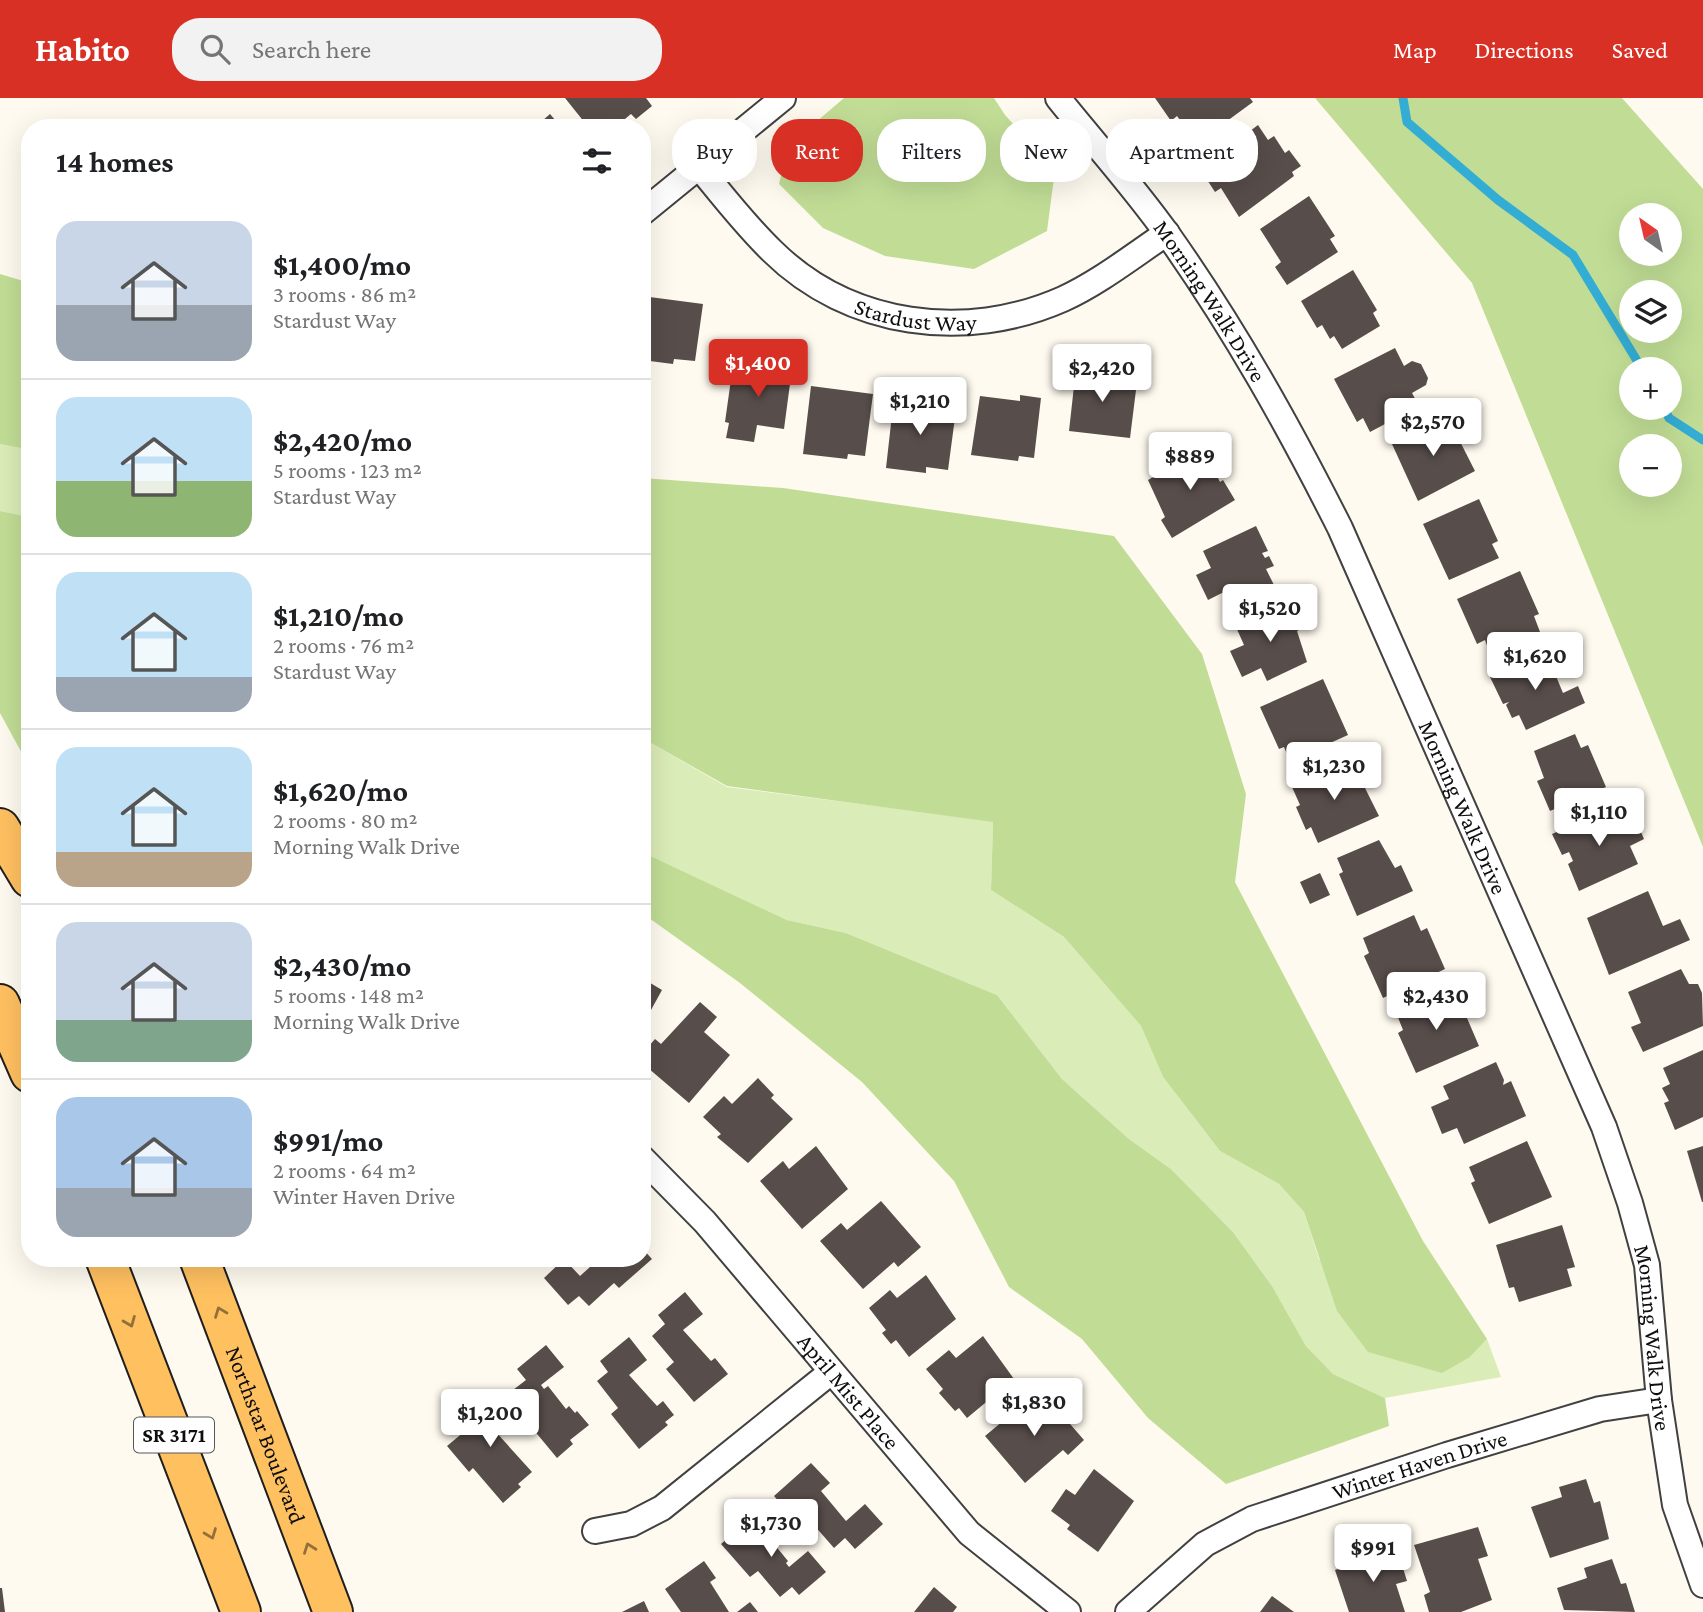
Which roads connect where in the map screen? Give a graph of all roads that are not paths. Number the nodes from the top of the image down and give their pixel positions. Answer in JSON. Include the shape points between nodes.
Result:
{"nodes":[{"id":1,"x":783,"y":98,"type":"edge"},
{"id":2,"x":1058,"y":98,"type":"edge"},
{"id":3,"x":757,"y":119,"type":"edge"},
{"id":4,"x":680,"y":182,"type":"edge"},
{"id":5,"x":712,"y":182,"type":"edge"},
{"id":6,"x":651,"y":206,"type":"edge"},
{"id":7,"x":1167,"y":233,"type":"junction"},
{"id":8,"x":0,"y":828,"type":"edge"},
{"id":9,"x":21,"y":863,"type":"edge"},
{"id":10,"x":0,"y":1004,"type":"edge"},
{"id":11,"x":21,"y":1052,"type":"edge"},
{"id":12,"x":651,"y":1167,"type":"edge"},
{"id":13,"x":108,"y":1267,"type":"edge"},
{"id":14,"x":203,"y":1267,"type":"edge"},
{"id":15,"x":831,"y":1372,"type":"junction"},
{"id":16,"x":1659,"y":1400,"type":"junction"},
{"id":17,"x":595,"y":1531,"type":"dead end"},
{"id":18,"x":1703,"y":1585,"type":"edge"},
{"id":19,"x":241,"y":1612,"type":"edge"},
{"id":20,"x":333,"y":1612,"type":"edge"},
{"id":21,"x":1068,"y":1612,"type":"edge"},
{"id":22,"x":1128,"y":1612,"type":"edge"}],
"edges":[{"from":1,"to":3,"type":"street"},
{"from":2,"to":7,"type":"street","name":"Morning Walk Drive"},
{"from":4,"to":6,"type":"street"},
{"from":5,"to":7,"type":"street","name":"Stardust Way","via":[[772,252],[793,269],[831,295],[910,322],[982,323],[1064,298]]},
{"from":7,"to":16,"type":"street","name":"Morning Walk Drive","via":[[1268,388],[1340,528],[1604,1127],[1647,1265]]},
{"from":8,"to":9,"type":"main road"},
{"from":10,"to":11,"type":"main road"},
{"from":12,"to":15,"type":"street","name":"April Mist Place","via":[[705,1222]]},
{"from":13,"to":19,"type":"main road","number":"SR 3171","one_way":true},
{"from":20,"to":14,"type":"main road","name":"Northstar Boulevard","one_way":true},
{"from":15,"to":17,"type":"street","via":[[662,1508],[631,1524]]},
{"from":15,"to":21,"type":"street","name":"April Mist Place","via":[[969,1532]]},
{"from":16,"to":18,"type":"street","name":"Morning Walk Drive","via":[[1675,1504]]},
{"from":16,"to":22,"type":"street","name":"Winter Haven Drive","via":[[1600,1409],[1252,1520],[1205,1544]]}]}
